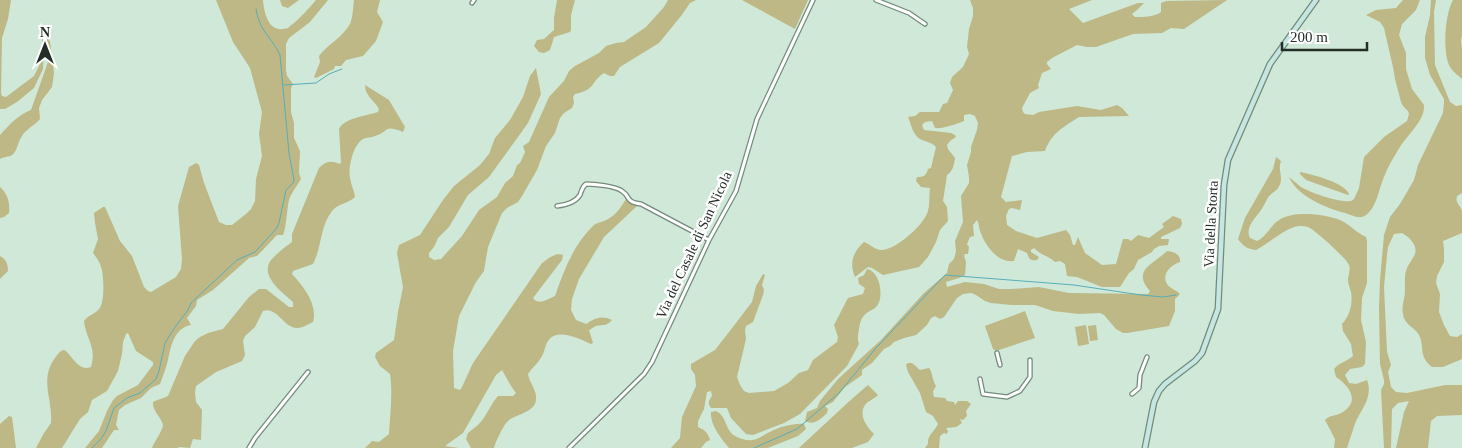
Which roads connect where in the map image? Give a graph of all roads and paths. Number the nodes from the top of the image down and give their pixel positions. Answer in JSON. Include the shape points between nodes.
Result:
{"nodes":[{"id":1,"x":813,"y":0,"type":"edge"},
{"id":2,"x":876,"y":0,"type":"edge"},
{"id":3,"x":1316,"y":0,"type":"edge"},
{"id":4,"x":925,"y":24,"type":"dead end"},
{"id":5,"x":557,"y":206,"type":"dead end"},
{"id":6,"x":709,"y":240,"type":"junction"},
{"id":7,"x":997,"y":353,"type":"dead end"},
{"id":8,"x":1147,"y":358,"type":"dead end"},
{"id":9,"x":1030,"y":360,"type":"dead end"},
{"id":10,"x":1000,"y":365,"type":"dead end"},
{"id":11,"x":308,"y":372,"type":"dead end"},
{"id":12,"x":980,"y":379,"type":"dead end"},
{"id":13,"x":1132,"y":394,"type":"dead end"},
{"id":14,"x":249,"y":448,"type":"edge"},
{"id":15,"x":570,"y":448,"type":"edge"},
{"id":16,"x":1144,"y":448,"type":"edge"}],
"edges":[{"from":1,"to":6,"type":"street","name":"Via del Casale di San Nicola","via":[[757,119],[736,190]]},
{"from":2,"to":4,"type":"street","via":[[909,13]]},
{"from":3,"to":16,"type":"main road","name":"Via della Storta","via":[[1270,64],[1228,160],[1218,309],[1202,353],[1159,391]]},
{"from":5,"to":6,"type":"street","via":[[576,200],[586,184],[614,188],[621,190],[632,202]]},
{"from":6,"to":15,"type":"street","name":"Via del Casale di San Nicola","via":[[644,374]]},
{"from":7,"to":10,"type":"street"},
{"from":8,"to":13,"type":"street","via":[[1140,375],[1140,388]]},
{"from":9,"to":12,"type":"street","via":[[1030,377],[1013,395],[983,394]]},
{"from":11,"to":14,"type":"street"}]}
